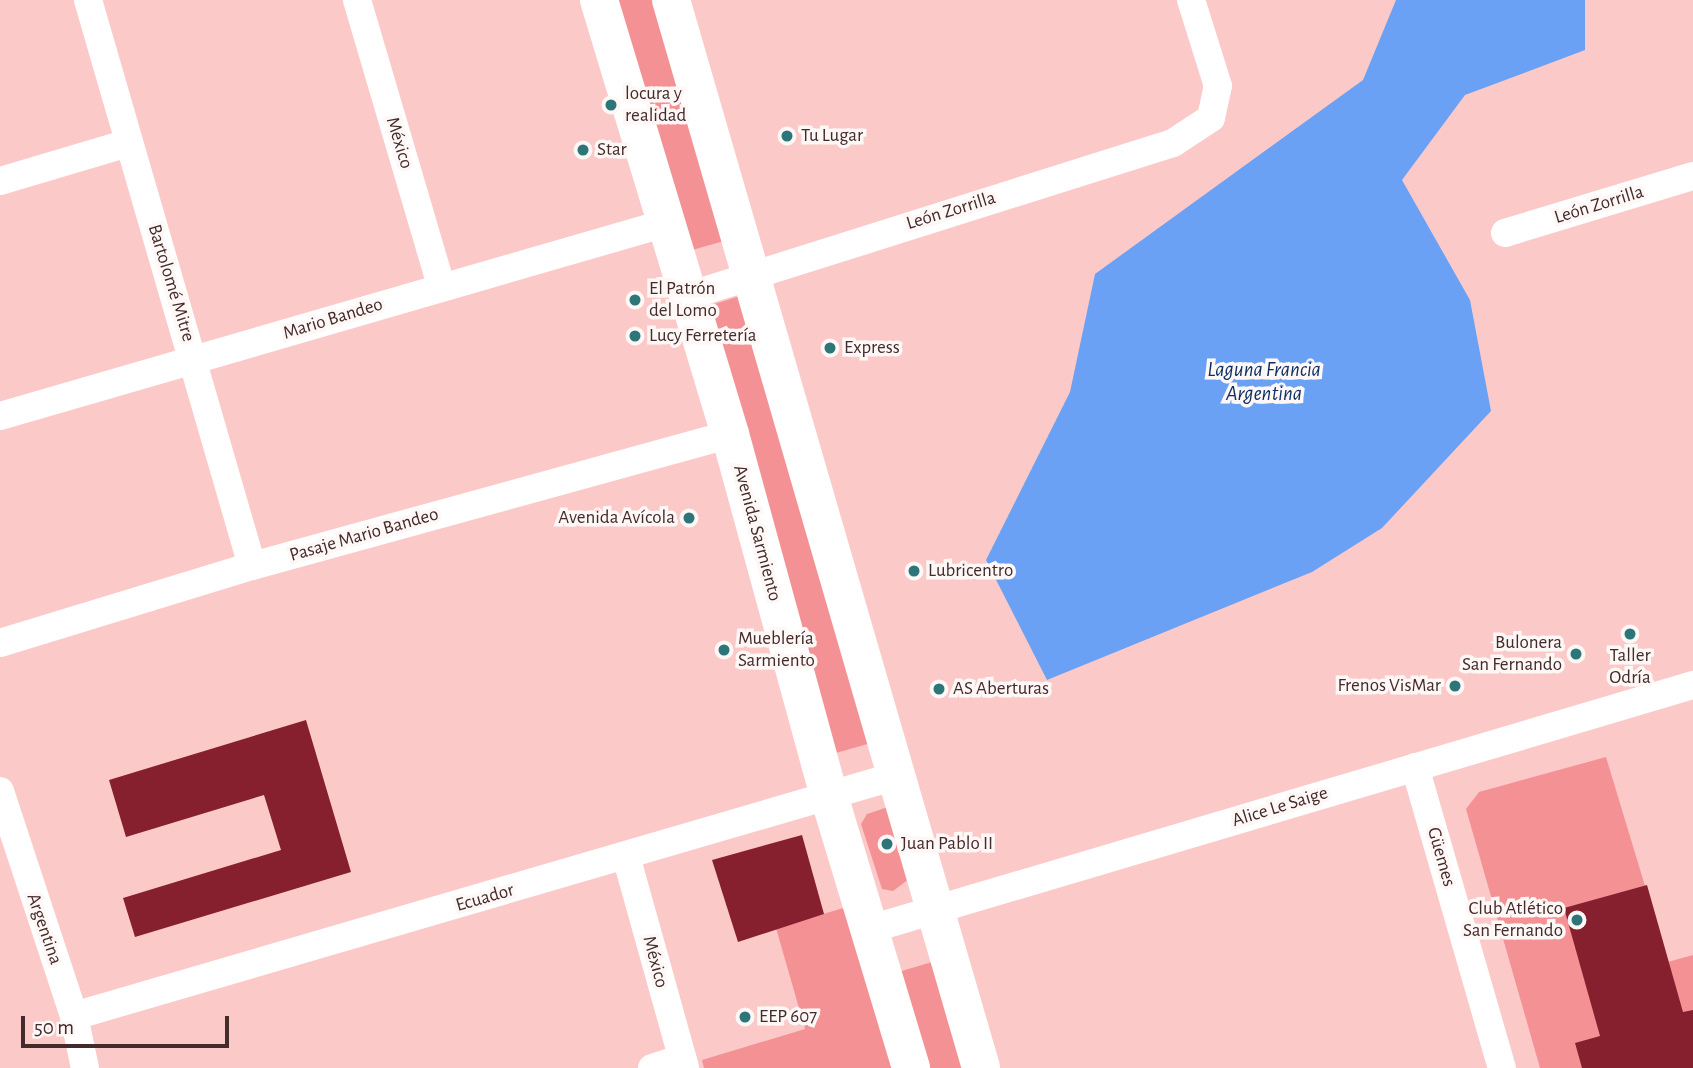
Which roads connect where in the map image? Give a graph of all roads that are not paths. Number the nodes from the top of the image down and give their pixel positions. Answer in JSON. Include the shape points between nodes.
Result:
{"nodes":[{"id":1,"x":88,"y":0,"type":"edge"},
{"id":2,"x":356,"y":0,"type":"edge"},
{"id":3,"x":599,"y":0,"type":"edge"},
{"id":4,"x":671,"y":0,"type":"edge"},
{"id":5,"x":1192,"y":0,"type":"edge"},
{"id":6,"x":128,"y":143,"type":"junction"},
{"id":7,"x":1693,"y":176,"type":"edge"},
{"id":8,"x":0,"y":181,"type":"edge"},
{"id":9,"x":666,"y":223,"type":"junction"},
{"id":10,"x":1505,"y":233,"type":"dead end"},
{"id":11,"x":750,"y":274,"type":"junction"},
{"id":12,"x":441,"y":285,"type":"junction"},
{"id":13,"x":688,"y":296,"type":"junction"},
{"id":14,"x":195,"y":361,"type":"junction"},
{"id":15,"x":0,"y":416,"type":"edge"},
{"id":16,"x":730,"y":434,"type":"junction"},
{"id":17,"x":252,"y":566,"type":"junction"},
{"id":18,"x":0,"y":643,"type":"edge"},
{"id":19,"x":1693,"y":685,"type":"edge"},
{"id":20,"x":1416,"y":766,"type":"junction"},
{"id":21,"x":896,"y":776,"type":"junction"},
{"id":22,"x":0,"y":791,"type":"edge"},
{"id":23,"x":829,"y":796,"type":"junction"},
{"id":24,"x":626,"y":856,"type":"junction"},
{"id":25,"x":11,"y":864,"type":"edge"},
{"id":26,"x":935,"y":910,"type":"junction"},
{"id":27,"x":867,"y":930,"type":"junction"},
{"id":28,"x":74,"y":1016,"type":"junction"},
{"id":29,"x":684,"y":1063,"type":"edge"},
{"id":30,"x":85,"y":1068,"type":"edge"},
{"id":31,"x":652,"y":1068,"type":"edge"},
{"id":32,"x":911,"y":1068,"type":"edge"},
{"id":33,"x":981,"y":1068,"type":"edge"},
{"id":34,"x":1502,"y":1068,"type":"edge"}],
"edges":[{"from":1,"to":6,"type":"street","name":"Bartolomé Mitre"},
{"from":2,"to":12,"type":"street","name":"México"},
{"from":3,"to":9,"type":"main road","name":"Avenida Sarmiento"},
{"from":4,"to":11,"type":"main road"},
{"from":5,"to":11,"type":"street","name":"León Zorrilla","via":[[1218,86],[1211,118],[1173,143]]},
{"from":6,"to":8,"type":"street"},
{"from":6,"to":14,"type":"street","name":"Bartolomé Mitre"},
{"from":7,"to":10,"type":"street","name":"León Zorrilla"},
{"from":9,"to":12,"type":"street","name":"Mario Bandeo"},
{"from":9,"to":13,"type":"main road","name":"Avenida Sarmiento"},
{"from":11,"to":13,"type":"street","name":"León Zorrilla"},
{"from":11,"to":21,"type":"main road"},
{"from":12,"to":14,"type":"street","name":"Mario Bandeo"},
{"from":13,"to":16,"type":"main road","name":"Avenida Sarmiento"},
{"from":14,"to":15,"type":"street","name":"Mario Bandeo"},
{"from":14,"to":17,"type":"street","name":"Bartolomé Mitre"},
{"from":16,"to":17,"type":"street","name":"Pasaje Mario Bandeo"},
{"from":16,"to":23,"type":"main road","name":"Avenida Sarmiento"},
{"from":17,"to":18,"type":"street","name":"Pasaje Mario Bandeo"},
{"from":19,"to":20,"type":"street","name":"Alice Le Saige"},
{"from":20,"to":26,"type":"street","name":"Alice Le Saige"},
{"from":20,"to":34,"type":"street","name":"Güemes"},
{"from":21,"to":23,"type":"street","name":"Ecuador"},
{"from":21,"to":26,"type":"main road"},
{"from":22,"to":25,"type":"street","name":"Argentina"},
{"from":23,"to":24,"type":"street","name":"Ecuador"},
{"from":23,"to":27,"type":"main road","name":"Avenida Sarmiento"},
{"from":24,"to":28,"type":"street","name":"Ecuador"},
{"from":24,"to":29,"type":"street","name":"México"},
{"from":25,"to":28,"type":"street","name":"Argentina"},
{"from":26,"to":27,"type":"street","name":"Alice Le Saige"},
{"from":26,"to":33,"type":"main road"},
{"from":27,"to":32,"type":"main road","name":"Avenida Sarmiento"},
{"from":28,"to":30,"type":"street","name":"Argentina"},
{"from":29,"to":31,"type":"street"}]}
